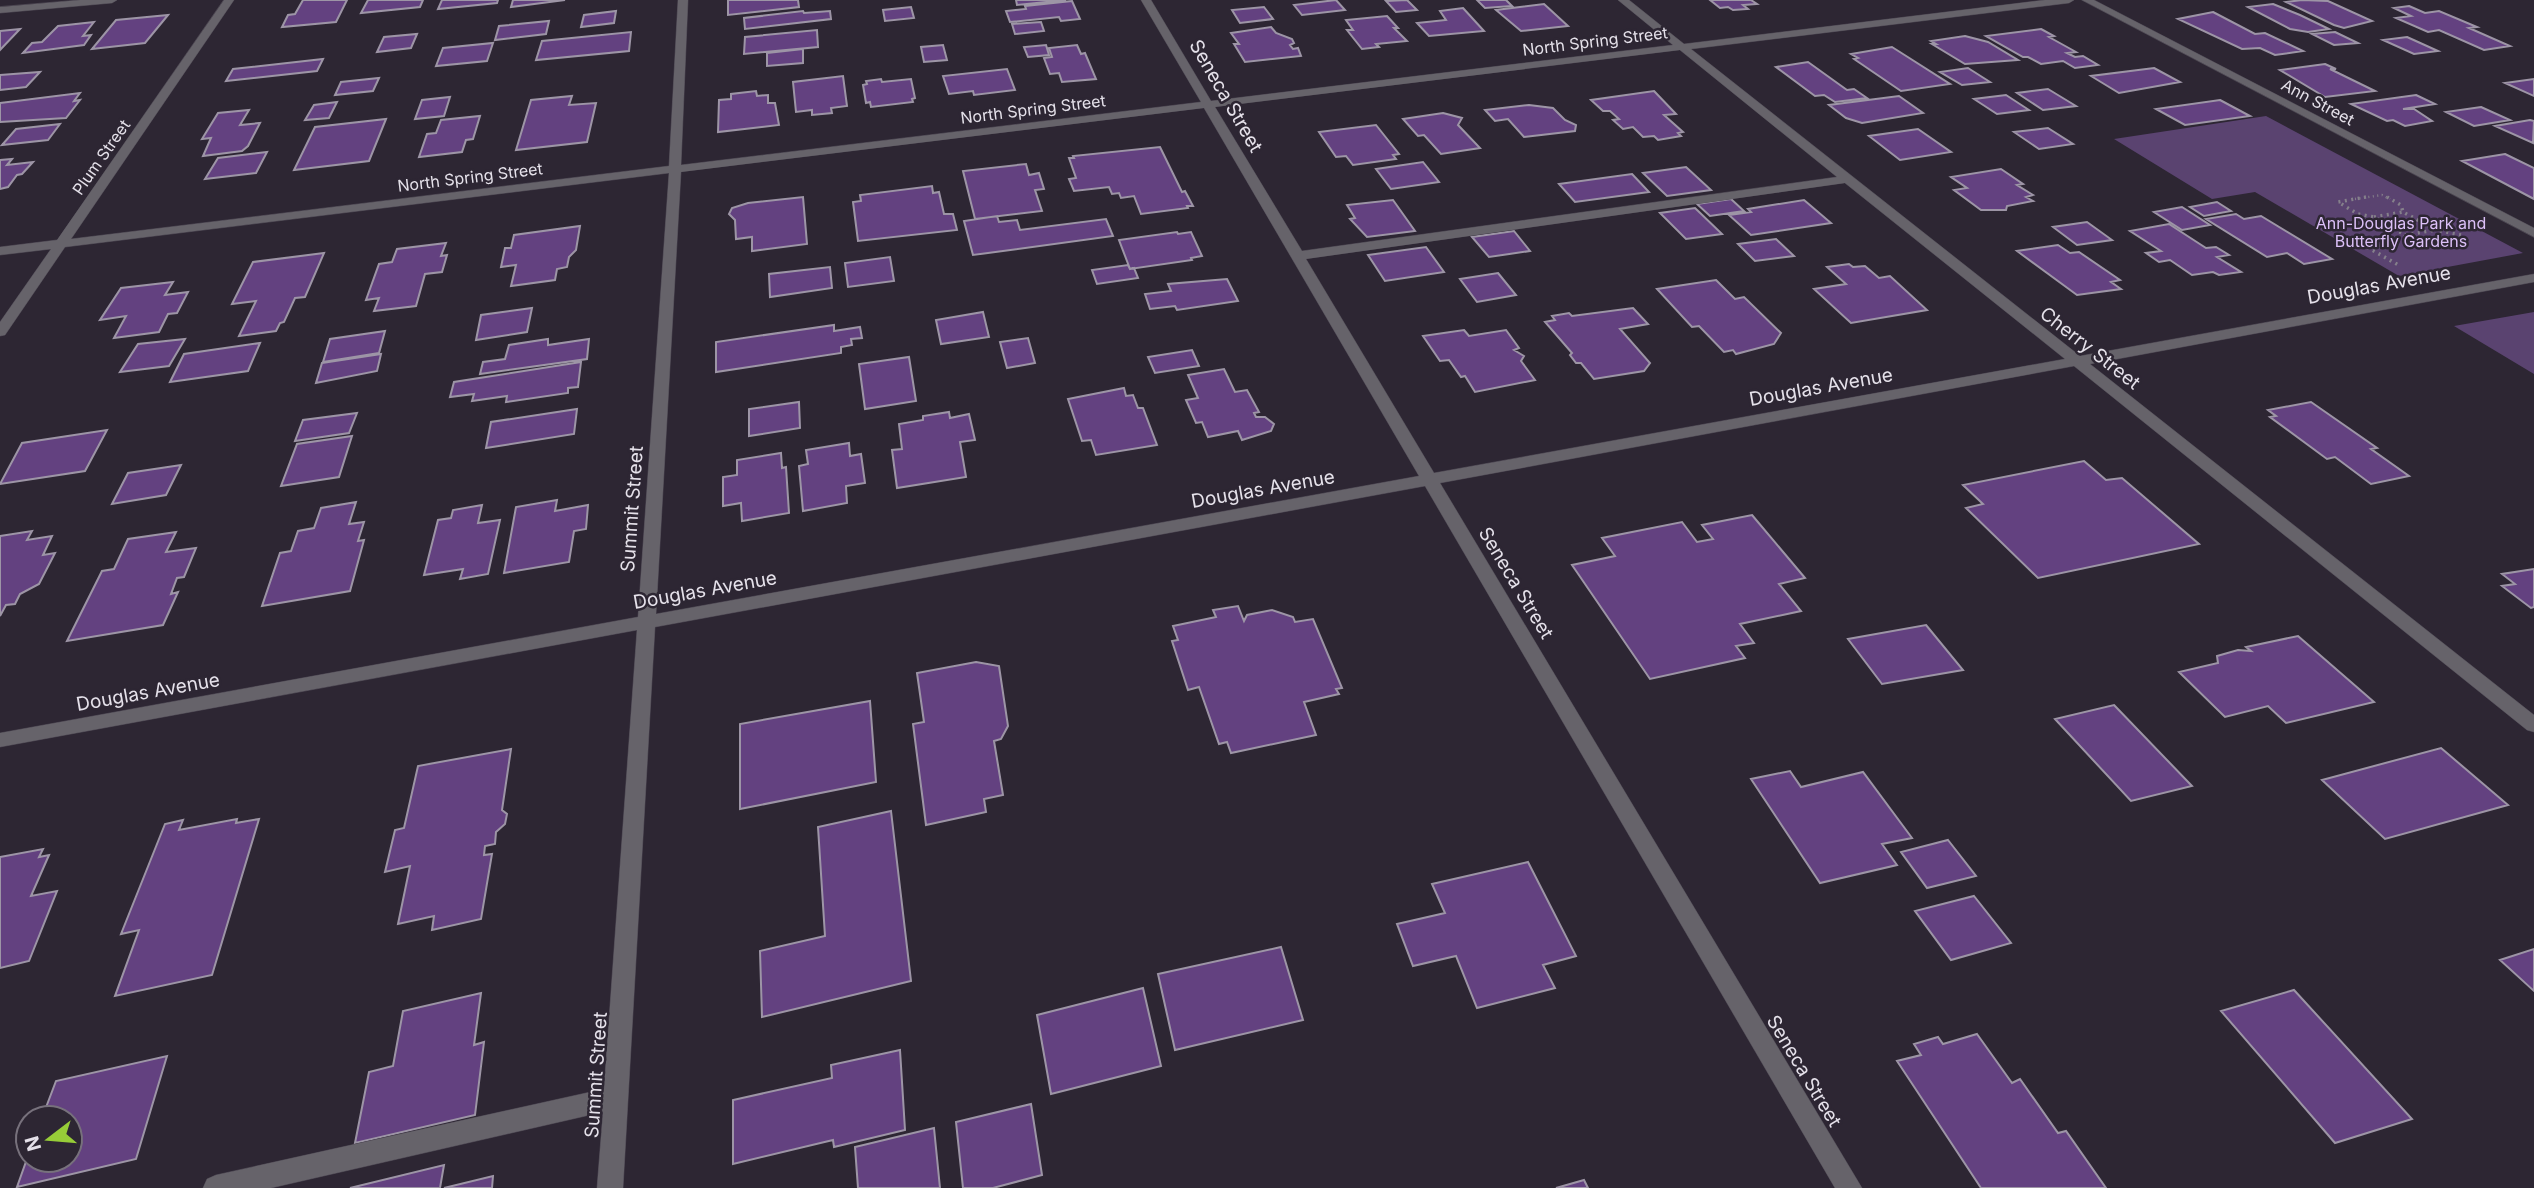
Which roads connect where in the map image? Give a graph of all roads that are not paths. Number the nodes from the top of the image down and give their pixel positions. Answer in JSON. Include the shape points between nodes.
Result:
{"nodes":[{"id":1,"x":112,"y":0,"type":"edge"},
{"id":2,"x":229,"y":0,"type":"edge"},
{"id":3,"x":682,"y":0,"type":"edge"},
{"id":4,"x":1146,"y":0,"type":"edge"},
{"id":5,"x":1623,"y":0,"type":"edge"},
{"id":6,"x":2069,"y":0,"type":"edge"},
{"id":7,"x":2087,"y":0,"type":"edge"},
{"id":8,"x":0,"y":10,"type":"edge"},
{"id":9,"x":1681,"y":46,"type":"junction"},
{"id":10,"x":1206,"y":104,"type":"junction"},
{"id":11,"x":675,"y":168,"type":"junction"},
{"id":12,"x":1847,"y":179,"type":"junction"},
{"id":13,"x":2534,"y":233,"type":"edge"},
{"id":14,"x":60,"y":244,"type":"junction"},
{"id":15,"x":0,"y":251,"type":"edge"},
{"id":16,"x":1297,"y":256,"type":"junction"},
{"id":17,"x":2534,"y":278,"type":"edge"},
{"id":18,"x":0,"y":332,"type":"edge"},
{"id":19,"x":2076,"y":361,"type":"junction"},
{"id":20,"x":1431,"y":480,"type":"junction"},
{"id":21,"x":646,"y":622,"type":"junction"},
{"id":22,"x":2534,"y":724,"type":"edge"},
{"id":23,"x":0,"y":740,"type":"edge"},
{"id":24,"x":615,"y":1098,"type":"junction"},
{"id":25,"x":216,"y":1188,"type":"edge"},
{"id":26,"x":610,"y":1188,"type":"edge"},
{"id":27,"x":1849,"y":1188,"type":"edge"}],
"edges":[{"from":1,"to":8,"type":"street"},
{"from":2,"to":14,"type":"street","name":"Plum Street"},
{"from":3,"to":11,"type":"street","name":"Summit Street"},
{"from":4,"to":10,"type":"street","name":"Seneca Street"},
{"from":5,"to":9,"type":"street","name":"Cherry Street"},
{"from":6,"to":9,"type":"street","name":"North Spring Street"},
{"from":7,"to":13,"type":"street","name":"Ann Street"},
{"from":9,"to":10,"type":"street","name":"North Spring Street"},
{"from":9,"to":12,"type":"street","name":"Cherry Street"},
{"from":10,"to":11,"type":"street","name":"North Spring Street"},
{"from":10,"to":16,"type":"street","name":"Seneca Street"},
{"from":11,"to":14,"type":"street","name":"North Spring Street"},
{"from":11,"to":21,"type":"street","name":"Summit Street"},
{"from":12,"to":16,"type":"street"},
{"from":12,"to":19,"type":"street","name":"Cherry Street"},
{"from":14,"to":15,"type":"street","name":"North Spring Street"},
{"from":14,"to":18,"type":"street","name":"Plum Street"},
{"from":16,"to":20,"type":"street","name":"Seneca Street"},
{"from":17,"to":19,"type":"street","name":"Douglas Avenue"},
{"from":19,"to":20,"type":"street","name":"Douglas Avenue"},
{"from":19,"to":22,"type":"street","name":"Cherry Street"},
{"from":20,"to":21,"type":"street","name":"Douglas Avenue"},
{"from":20,"to":27,"type":"street","name":"Seneca Street"},
{"from":21,"to":23,"type":"street","name":"Douglas Avenue"},
{"from":21,"to":24,"type":"street","name":"Summit Street"},
{"from":24,"to":25,"type":"street"},
{"from":24,"to":26,"type":"street","name":"Summit Street"}]}
